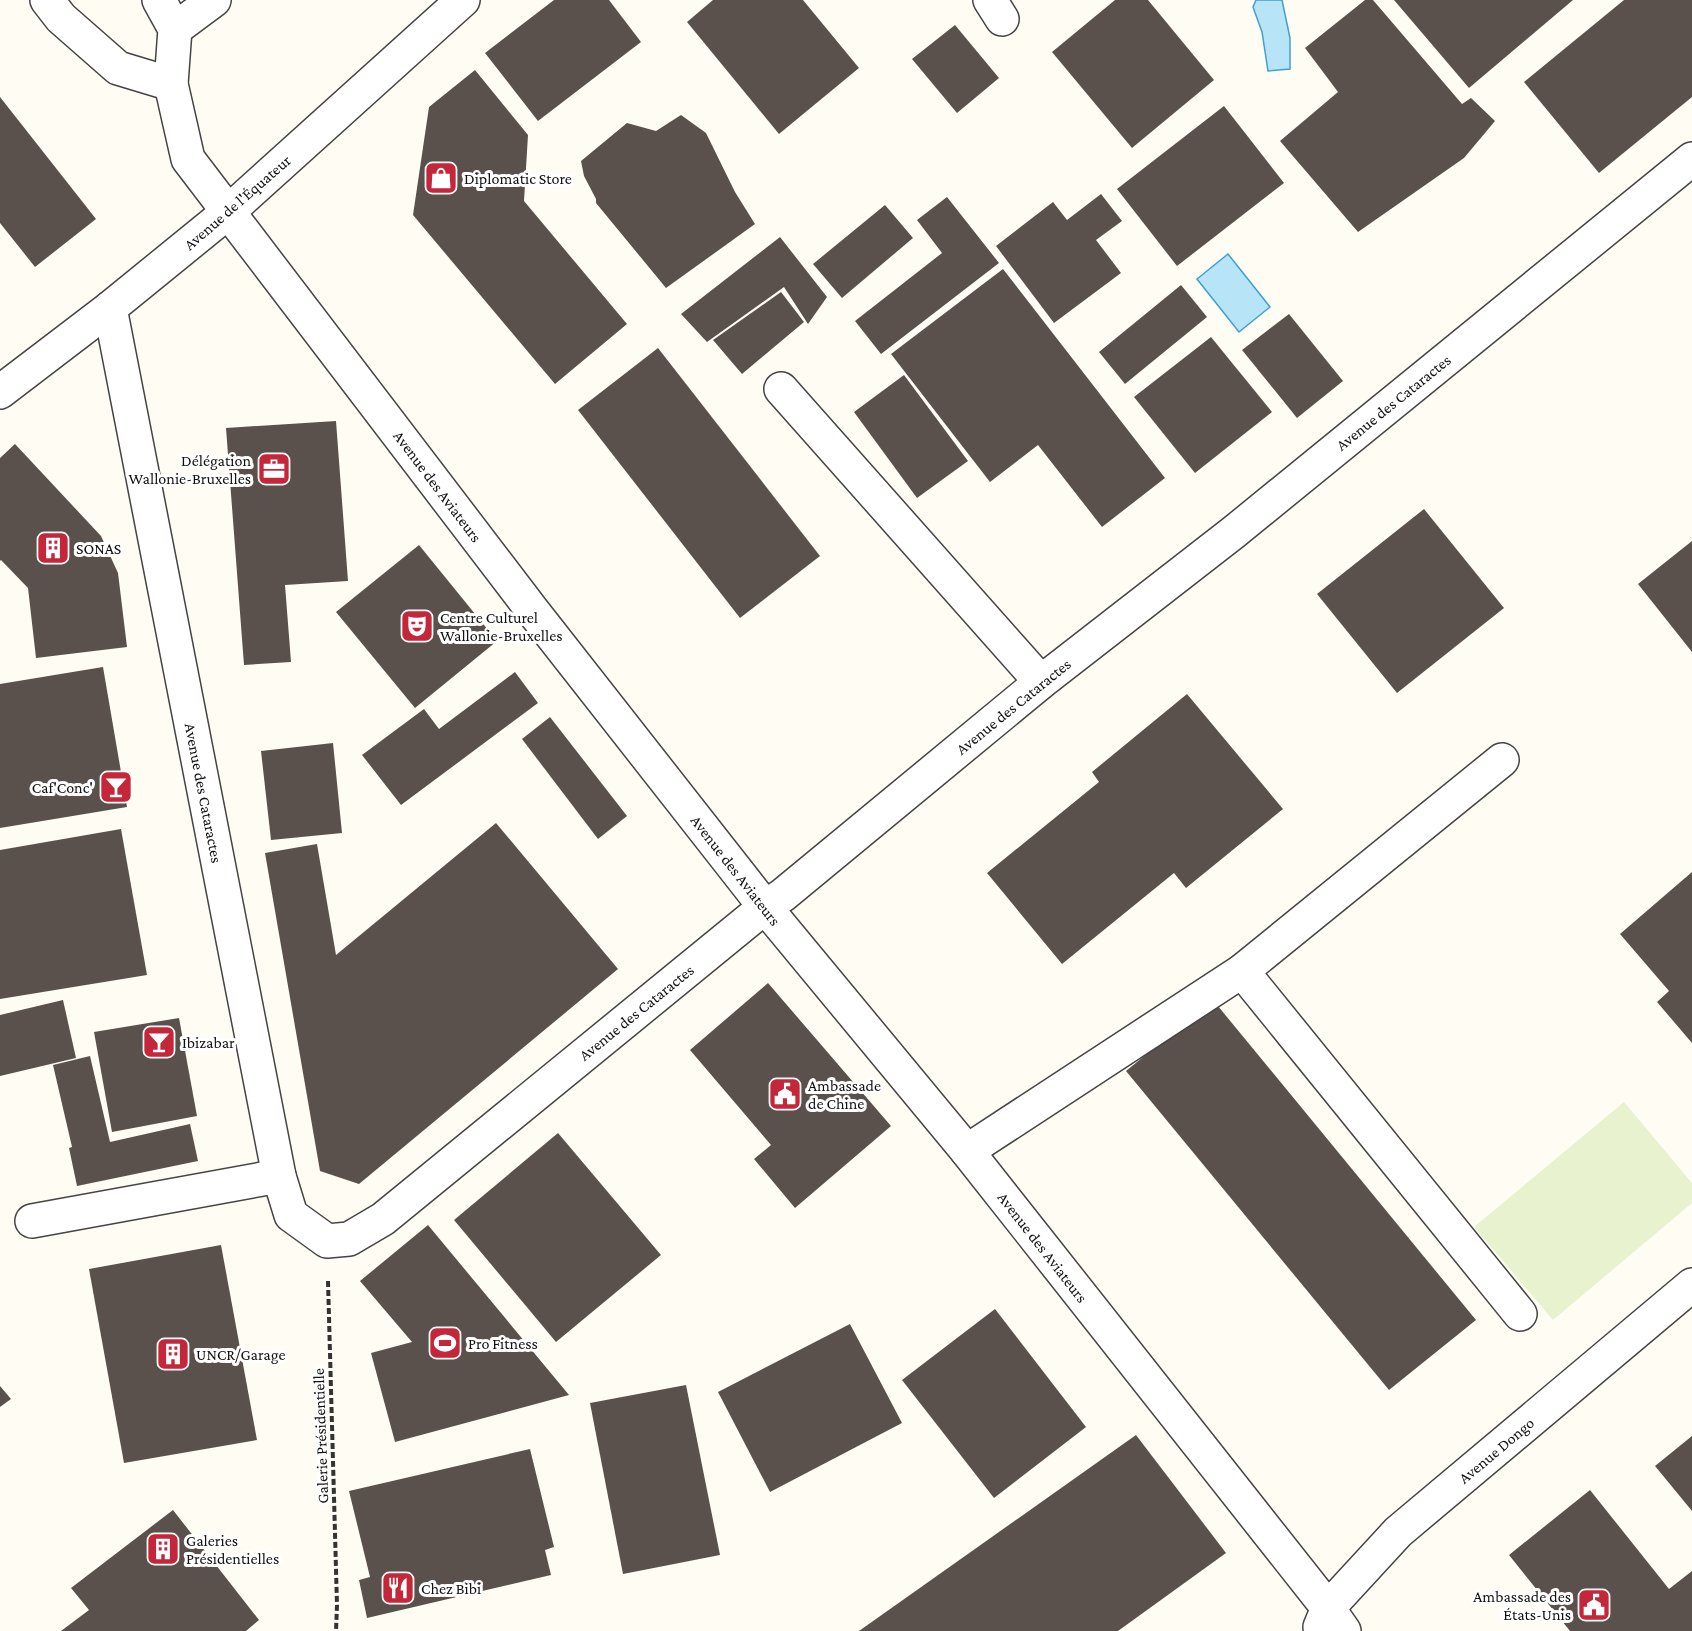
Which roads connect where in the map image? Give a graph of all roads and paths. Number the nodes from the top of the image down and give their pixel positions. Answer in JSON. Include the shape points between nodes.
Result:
{"nodes":[{"id":1,"x":47,"y":0,"type":"edge"},
{"id":2,"x":159,"y":0,"type":"edge"},
{"id":3,"x":214,"y":0,"type":"edge"},
{"id":4,"x":463,"y":0,"type":"edge"},
{"id":5,"x":175,"y":29,"type":"junction"},
{"id":6,"x":171,"y":84,"type":"junction"},
{"id":7,"x":1692,"y":159,"type":"edge"},
{"id":8,"x":228,"y":212,"type":"junction"},
{"id":9,"x":110,"y":308,"type":"junction"},
{"id":10,"x":781,"y":389,"type":"dead end"},
{"id":11,"x":0,"y":392,"type":"edge"},
{"id":12,"x":1041,"y":682,"type":"junction"},
{"id":13,"x":1502,"y":760,"type":"dead end"},
{"id":14,"x":765,"y":907,"type":"junction"},
{"id":15,"x":1242,"y":971,"type":"junction"},
{"id":16,"x":968,"y":1151,"type":"junction"},
{"id":17,"x":279,"y":1176,"type":"junction"},
{"id":18,"x":32,"y":1221,"type":"dead end"},
{"id":19,"x":327,"y":1241,"type":"junction"},
{"id":20,"x":1692,"y":1285,"type":"edge"},
{"id":21,"x":1520,"y":1314,"type":"dead end"},
{"id":22,"x":1330,"y":1623,"type":"edge"},
{"id":23,"x":336,"y":1631,"type":"edge"}],
"edges":[{"from":1,"to":6,"type":"street","via":[[118,69]]},
{"from":2,"to":5,"type":"street"},
{"from":3,"to":5,"type":"street"},
{"from":4,"to":8,"type":"street","name":"Avenue de l'Équateur"},
{"from":5,"to":6,"type":"street","name":"Avenue des Aviateurs"},
{"from":6,"to":8,"type":"street","name":"Avenue des Aviateurs","via":[[188,159]]},
{"from":7,"to":12,"type":"street","name":"Avenue des Cataractes","via":[[1234,532]]},
{"from":8,"to":9,"type":"street","name":"Avenue de l'Équateur"},
{"from":8,"to":14,"type":"street","name":"Avenue des Aviateurs"},
{"from":9,"to":11,"type":"street","name":"Avenue de l'Équateur"},
{"from":9,"to":17,"type":"street","name":"Avenue des Cataractes"},
{"from":10,"to":12,"type":"street"},
{"from":12,"to":14,"type":"street","name":"Avenue des Cataractes"},
{"from":13,"to":15,"type":"street"},
{"from":14,"to":16,"type":"street","name":"Avenue des Aviateurs"},
{"from":14,"to":19,"type":"street","name":"Avenue des Cataractes","via":[[383,1220],[350,1239]]},
{"from":15,"to":16,"type":"street"},
{"from":15,"to":21,"type":"street"},
{"from":16,"to":22,"type":"street","name":"Avenue des Aviateurs"},
{"from":17,"to":18,"type":"street"},
{"from":17,"to":19,"type":"street","name":"Avenue des Cataractes","via":[[291,1215]]},
{"from":19,"to":23,"type":"path","name":"Galerie Présidentielle"},
{"from":20,"to":22,"type":"street","name":"Avenue Dongo","via":[[1398,1532]]}]}
